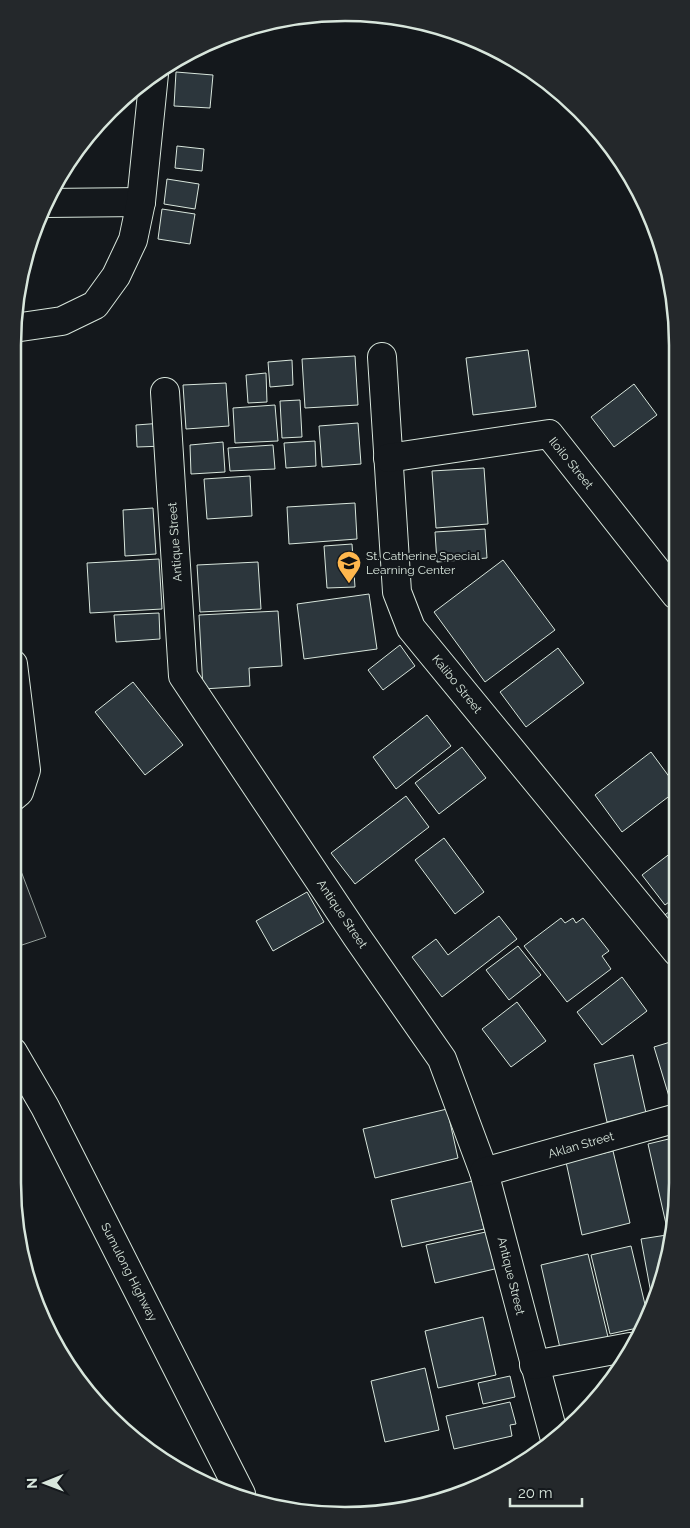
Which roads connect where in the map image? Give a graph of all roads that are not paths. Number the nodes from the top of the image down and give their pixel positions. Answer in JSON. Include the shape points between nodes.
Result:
{"nodes":[{"id":1,"x":148,"y":88,"type":"edge"},
{"id":2,"x":141,"y":202,"type":"junction"},
{"id":3,"x":55,"y":203,"type":"edge"},
{"id":4,"x":22,"y":327,"type":"edge"},
{"id":5,"x":382,"y":357,"type":"dead end"},
{"id":6,"x":165,"y":392,"type":"dead end"},
{"id":7,"x":388,"y":458,"type":"junction"},
{"id":8,"x":669,"y":586,"type":"edge"},
{"id":9,"x":21,"y":733,"type":"edge"},
{"id":10,"x":21,"y":786,"type":"edge"},
{"id":11,"x":669,"y":942,"type":"edge"},
{"id":12,"x":21,"y":1067,"type":"edge"},
{"id":13,"x":669,"y":1120,"type":"edge"},
{"id":14,"x":484,"y":1172,"type":"junction"},
{"id":15,"x":623,"y":1348,"type":"edge"},
{"id":16,"x":534,"y":1365,"type":"junction"},
{"id":17,"x":553,"y":1431,"type":"edge"},
{"id":18,"x":238,"y":1489,"type":"edge"}],
"edges":[{"from":1,"to":2,"type":"street"},
{"from":2,"to":3,"type":"street"},
{"from":2,"to":4,"type":"street","via":[[133,240],[116,276],[95,305],[62,321]]},
{"from":5,"to":7,"type":"street","name":"Kalibo Street"},
{"from":6,"to":14,"type":"street","name":"Antique Street","via":[[183,676],[442,1059]]},
{"from":7,"to":8,"type":"street","name":"Iloilo Street","via":[[549,434]]},
{"from":7,"to":11,"type":"street","name":"Kalibo Street","via":[[397,592],[411,628]]},
{"from":9,"to":10,"type":"street","via":[[26,770]]},
{"from":12,"to":18,"type":"street","name":"Sumulong Highway","via":[[45,1107]]},
{"from":13,"to":14,"type":"street","name":"Aklan Street"},
{"from":14,"to":16,"type":"street","name":"Antique Street"},
{"from":15,"to":16,"type":"street"},
{"from":16,"to":17,"type":"street","name":"Antique Street"}]}
